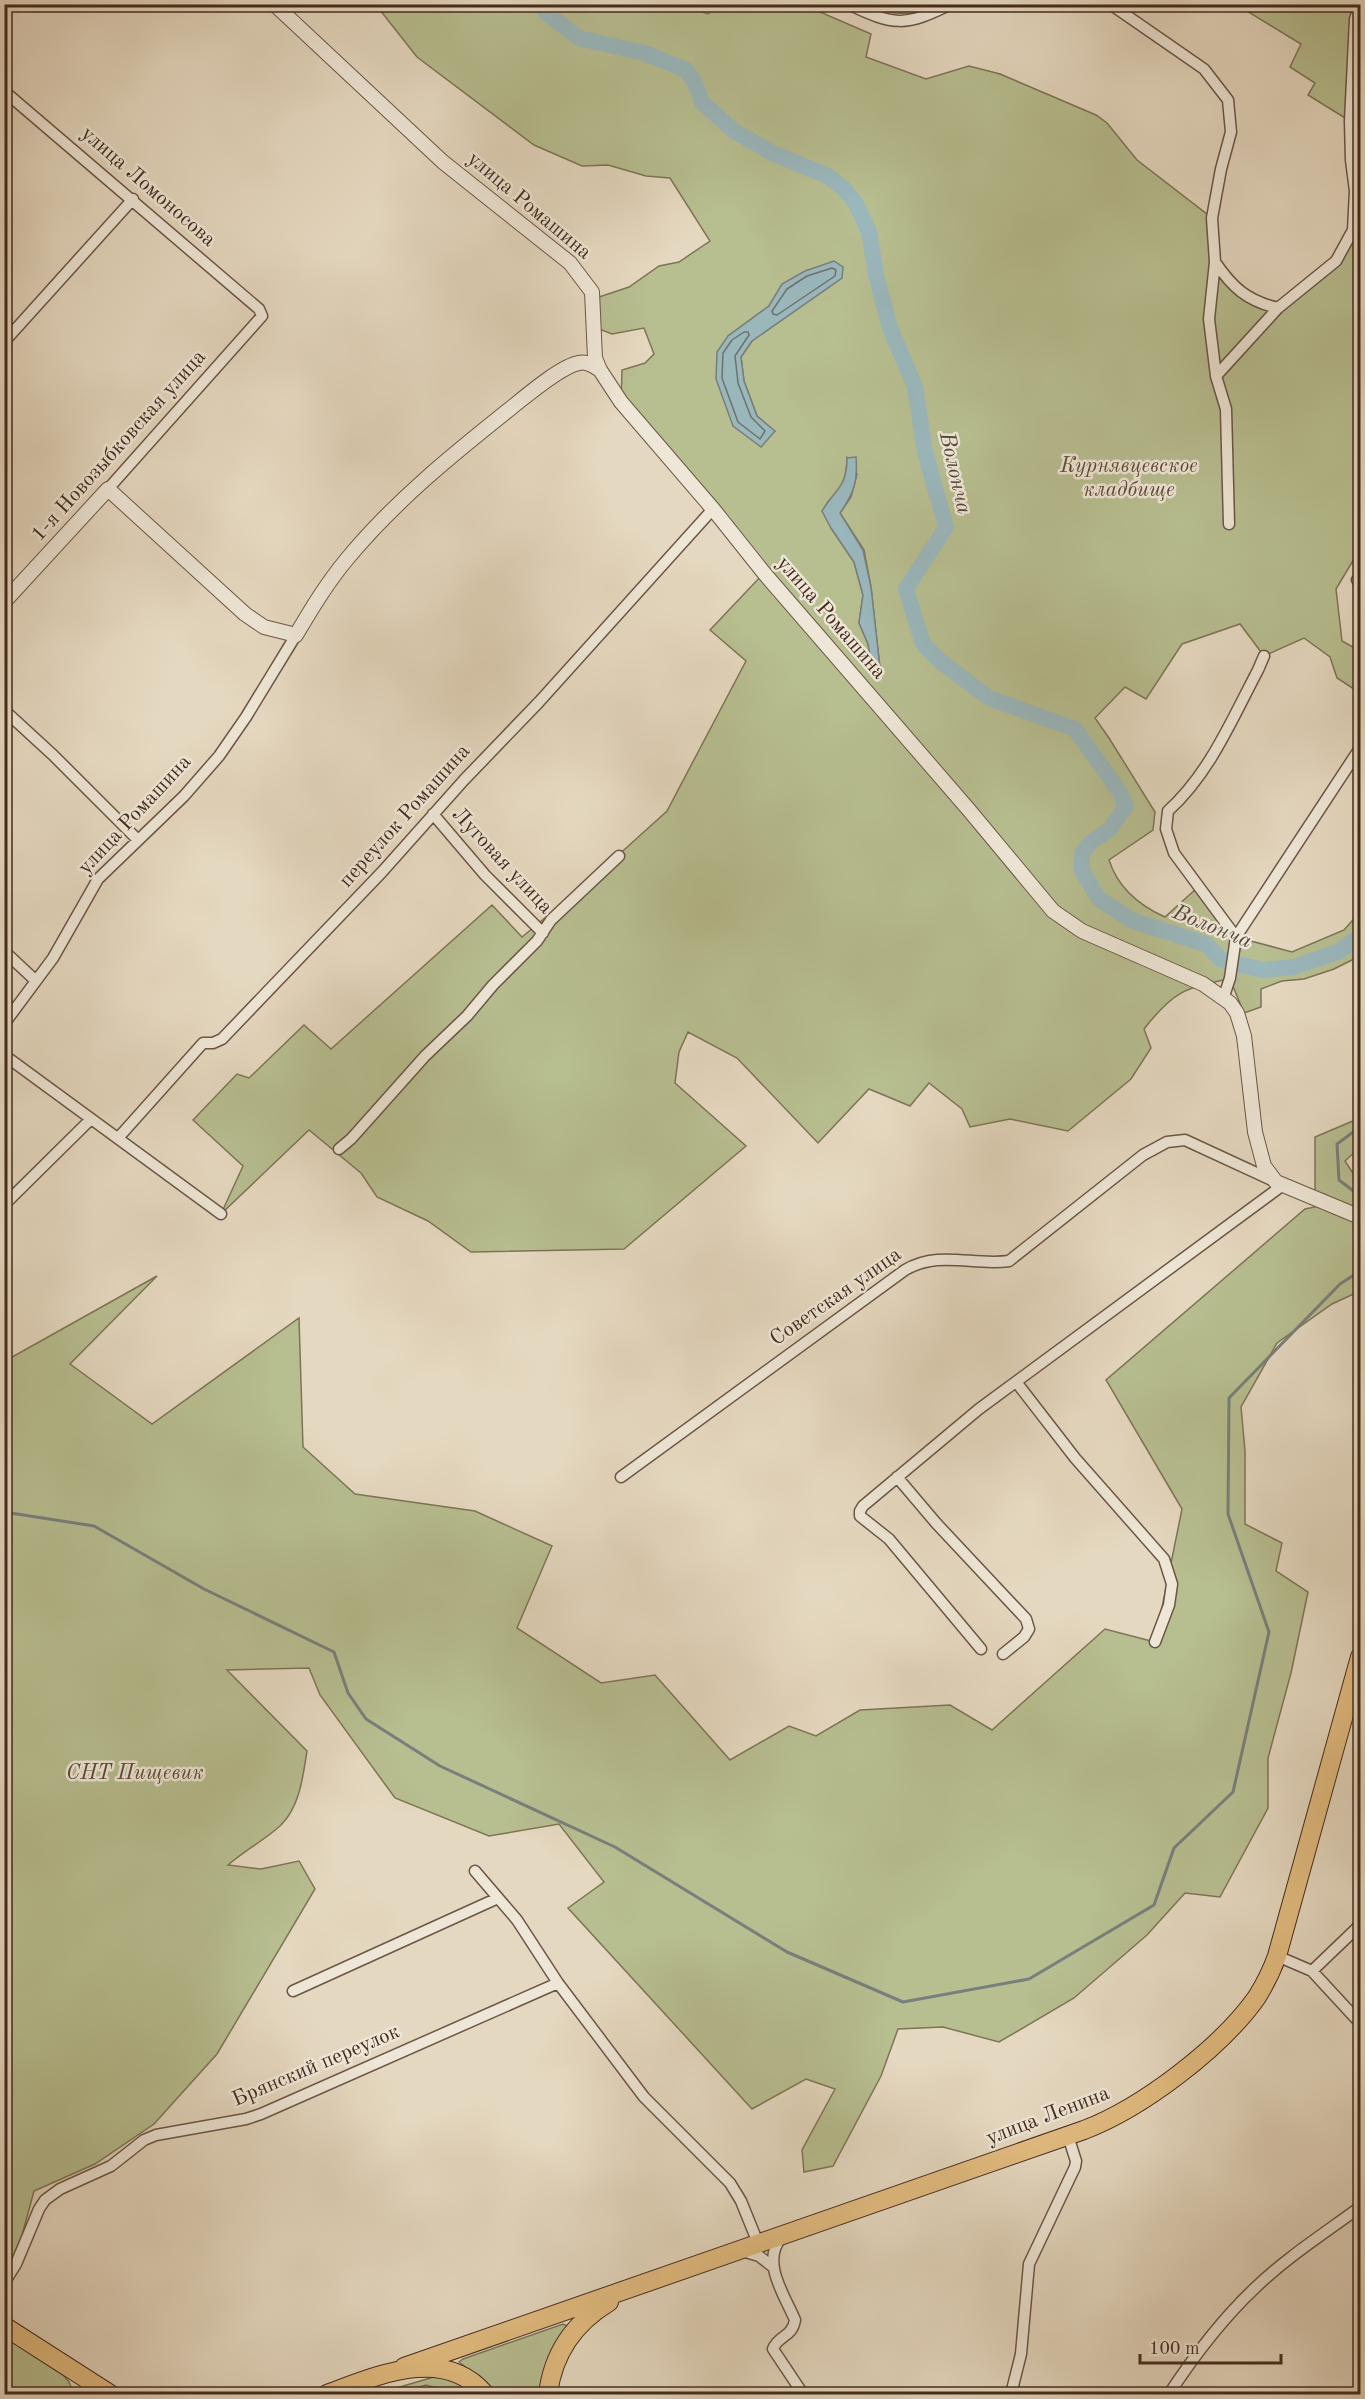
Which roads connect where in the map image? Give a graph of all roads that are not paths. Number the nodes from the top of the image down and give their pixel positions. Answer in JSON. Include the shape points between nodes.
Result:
{"nodes":[{"id":1,"x":274,"y":4,"type":"edge"},
{"id":2,"x":848,"y":4,"type":"edge"},
{"id":3,"x":951,"y":4,"type":"edge"},
{"id":4,"x":1110,"y":4,"type":"edge"},
{"id":5,"x":1360,"y":4,"type":"edge"},
{"id":6,"x":4,"y":91,"type":"edge"},
{"id":7,"x":133,"y":199,"type":"junction"},
{"id":8,"x":1215,"y":262,"type":"junction"},
{"id":9,"x":1278,"y":308,"type":"junction"},
{"id":10,"x":262,"y":316,"type":"joint"},
{"id":11,"x":594,"y":327,"type":"junction"},
{"id":12,"x":4,"y":342,"type":"edge"},
{"id":13,"x":565,"y":369,"type":"junction"},
{"id":14,"x":600,"y":370,"type":"junction"},
{"id":15,"x":1216,"y":376,"type":"junction"},
{"id":16,"x":108,"y":489,"type":"junction"},
{"id":17,"x":713,"y":509,"type":"junction"},
{"id":18,"x":1229,"y":524,"type":"dead end"},
{"id":19,"x":4,"y":602,"type":"edge"},
{"id":20,"x":296,"y":635,"type":"junction"},
{"id":21,"x":1264,"y":656,"type":"dead end"},
{"id":22,"x":4,"y":710,"type":"edge"},
{"id":23,"x":1360,"y":748,"type":"edge"},
{"id":24,"x":433,"y":814,"type":"junction"},
{"id":25,"x":138,"y":840,"type":"junction"},
{"id":26,"x":619,"y":856,"type":"dead end"},
{"id":27,"x":543,"y":933,"type":"junction"},
{"id":28,"x":1236,"y":937,"type":"junction"},
{"id":29,"x":4,"y":951,"type":"edge"},
{"id":30,"x":36,"y":981,"type":"junction"},
{"id":31,"x":1224,"y":996,"type":"junction"},
{"id":32,"x":4,"y":1024,"type":"edge"},
{"id":33,"x":4,"y":1055,"type":"edge"},
{"id":34,"x":91,"y":1119,"type":"junction"},
{"id":35,"x":119,"y":1137,"type":"junction"},
{"id":36,"x":339,"y":1149,"type":"dead end"},
{"id":37,"x":1279,"y":1183,"type":"junction"},
{"id":38,"x":4,"y":1205,"type":"edge"},
{"id":39,"x":222,"y":1214,"type":"dead end"},
{"id":40,"x":1360,"y":1216,"type":"edge"},
{"id":41,"x":1017,"y":1383,"type":"junction"},
{"id":42,"x":621,"y":1477,"type":"dead end"},
{"id":43,"x":897,"y":1477,"type":"junction"},
{"id":44,"x":1155,"y":1642,"type":"dead end"},
{"id":45,"x":981,"y":1648,"type":"dead end"},
{"id":46,"x":1003,"y":1654,"type":"dead end"},
{"id":47,"x":1360,"y":1657,"type":"edge"},
{"id":48,"x":475,"y":1871,"type":"dead end"},
{"id":49,"x":498,"y":1898,"type":"junction"},
{"id":50,"x":1360,"y":1925,"type":"edge"},
{"id":51,"x":1277,"y":1956,"type":"junction"},
{"id":52,"x":1312,"y":1971,"type":"junction"},
{"id":53,"x":558,"y":1983,"type":"junction"},
{"id":54,"x":294,"y":1991,"type":"dead end"},
{"id":55,"x":1360,"y":2022,"type":"edge"},
{"id":56,"x":1068,"y":2136,"type":"junction"},
{"id":57,"x":1360,"y":2207,"type":"edge"},
{"id":58,"x":792,"y":2230,"type":"junction"},
{"id":59,"x":758,"y":2243,"type":"junction"},
{"id":60,"x":735,"y":2252,"type":"junction"},
{"id":61,"x":773,"y":2267,"type":"junction"},
{"id":62,"x":656,"y":2279,"type":"junction"},
{"id":63,"x":4,"y":2283,"type":"edge"},
{"id":64,"x":4,"y":2326,"type":"edge"},
{"id":65,"x":52,"y":2357,"type":"junction"},
{"id":66,"x":386,"y":2373,"type":"junction"},
{"id":67,"x":352,"y":2385,"type":"junction"},
{"id":68,"x":86,"y":2394,"type":"edge"},
{"id":69,"x":110,"y":2394,"type":"edge"},
{"id":70,"x":315,"y":2394,"type":"edge"},
{"id":71,"x":327,"y":2394,"type":"edge"},
{"id":72,"x":485,"y":2394,"type":"edge"},
{"id":73,"x":548,"y":2394,"type":"edge"},
{"id":74,"x":803,"y":2394,"type":"edge"},
{"id":75,"x":1011,"y":2394,"type":"edge"},
{"id":76,"x":1168,"y":2394,"type":"edge"}],
"edges":[{"from":1,"to":11,"type":"street","name":"улица Ромашина","via":[[443,162],[570,263],[592,292]]},
{"from":2,"to":3,"type":"street","via":[[882,20],[904,21],[925,17]]},
{"from":4,"to":8,"type":"street","via":[[1204,69],[1228,100],[1231,132],[1212,218]]},
{"from":5,"to":9,"type":"street","via":[[1355,18],[1350,121],[1355,191],[1353,230],[1336,261]]},
{"from":6,"to":7,"type":"street","name":"улица Ломоносова"},
{"from":7,"to":10,"type":"street","name":"улица Ломоносова","via":[[259,309]]},
{"from":7,"to":12,"type":"street"},
{"from":8,"to":9,"type":"street","via":[[1229,283],[1258,304]]},
{"from":8,"to":15,"type":"street","via":[[1209,319]]},
{"from":9,"to":15,"type":"street"},
{"from":10,"to":16,"type":"street","name":"1-я Новозыбковская улица"},
{"from":11,"to":13,"type":"street","via":[[585,353]]},
{"from":11,"to":14,"type":"street","name":"улица Ромашина","via":[[595,358]]},
{"from":13,"to":14,"type":"street","via":[[585,363]]},
{"from":13,"to":20,"type":"street","via":[[441,463],[404,497],[329,581]]},
{"from":14,"to":17,"type":"street","name":"улица Ромашина","via":[[621,402]]},
{"from":15,"to":18,"type":"street","via":[[1226,409]]},
{"from":16,"to":19,"type":"street","name":"1-я Новозыбковская улица"},
{"from":16,"to":20,"type":"street","via":[[244,614],[264,627]]},
{"from":17,"to":24,"type":"street","name":"переулок Ромашина"},
{"from":17,"to":31,"type":"street","name":"улица Ромашина","via":[[1053,911],[1082,931]]},
{"from":20,"to":25,"type":"street","name":"улица Ромашина","via":[[219,756]]},
{"from":21,"to":28,"type":"street","via":[[1216,751],[1188,793],[1168,811],[1166,829],[1174,852]]},
{"from":22,"to":25,"type":"street"},
{"from":23,"to":28,"type":"street"},
{"from":24,"to":27,"type":"street","name":"Луговая улица","via":[[484,875]]},
{"from":24,"to":35,"type":"street","name":"переулок Ромашина","via":[[230,1031],[213,1043],[203,1043]]},
{"from":25,"to":30,"type":"street","name":"улица Ромашина","via":[[98,879]]},
{"from":26,"to":27,"type":"street","via":[[551,920]]},
{"from":27,"to":36,"type":"street"},
{"from":28,"to":31,"type":"street"},
{"from":29,"to":30,"type":"street"},
{"from":30,"to":32,"type":"street","name":"улица Ромашина"},
{"from":31,"to":37,"type":"street","name":"улица Ромашина","via":[[1241,1022],[1260,1153],[1264,1166]]},
{"from":33,"to":34,"type":"street"},
{"from":34,"to":35,"type":"street"},
{"from":34,"to":38,"type":"street"},
{"from":35,"to":39,"type":"street"},
{"from":37,"to":40,"type":"street"},
{"from":37,"to":41,"type":"street"},
{"from":37,"to":42,"type":"street","name":"Советская улица","via":[[1185,1140],[1167,1142],[1143,1155],[1009,1261],[931,1259],[916,1263]]},
{"from":41,"to":43,"type":"street"},
{"from":41,"to":44,"type":"street","via":[[1102,1490],[1164,1559],[1172,1584],[1169,1605]]},
{"from":43,"to":45,"type":"street","via":[[867,1503],[860,1516],[889,1539]]},
{"from":43,"to":46,"type":"street","via":[[1026,1619],[1029,1629],[1024,1637]]},
{"from":47,"to":51,"type":"main road","name":"улица Ленина"},
{"from":48,"to":49,"type":"street"},
{"from":49,"to":53,"type":"street"},
{"from":49,"to":54,"type":"street"},
{"from":50,"to":52,"type":"street"},
{"from":51,"to":52,"type":"street"},
{"from":51,"to":56,"type":"main road","name":"улица Ленина","via":[[1264,1986],[1224,2035],[1127,2110]]},
{"from":52,"to":55,"type":"street"},
{"from":53,"to":59,"type":"street","via":[[644,2097],[730,2183]]},
{"from":53,"to":63,"type":"street","name":"Брянский переулок","via":[[261,2114],[144,2139],[111,2166],[45,2200]]},
{"from":56,"to":58,"type":"main road","name":"улица Ленина"},
{"from":56,"to":75,"type":"street","via":[[1075,2167],[1029,2264],[1021,2354]]},
{"from":57,"to":76,"type":"street","via":[[1254,2289],[1205,2342]]},
{"from":58,"to":59,"type":"main road","name":"улица Ленина"},
{"from":58,"to":61,"type":"street","via":[[777,2243]]},
{"from":59,"to":60,"type":"main road","name":"улица Ленина"},
{"from":60,"to":61,"type":"street","via":[[752,2252]]},
{"from":60,"to":62,"type":"main road","name":"улица Ленина"},
{"from":61,"to":74,"type":"street","via":[[795,2320],[790,2333],[773,2349]]},
{"from":62,"to":66,"type":"main road"},
{"from":62,"to":73,"type":"main road","via":[[620,2295],[577,2328],[558,2355]]},
{"from":64,"to":65,"type":"main road"},
{"from":65,"to":68,"type":"main road","via":[[75,2376]]},
{"from":65,"to":69,"type":"main road"},
{"from":66,"to":67,"type":"main road"},
{"from":66,"to":72,"type":"main road","via":[[451,2370],[467,2377]]},
{"from":67,"to":70,"type":"main road"},
{"from":67,"to":71,"type":"main road"}]}
